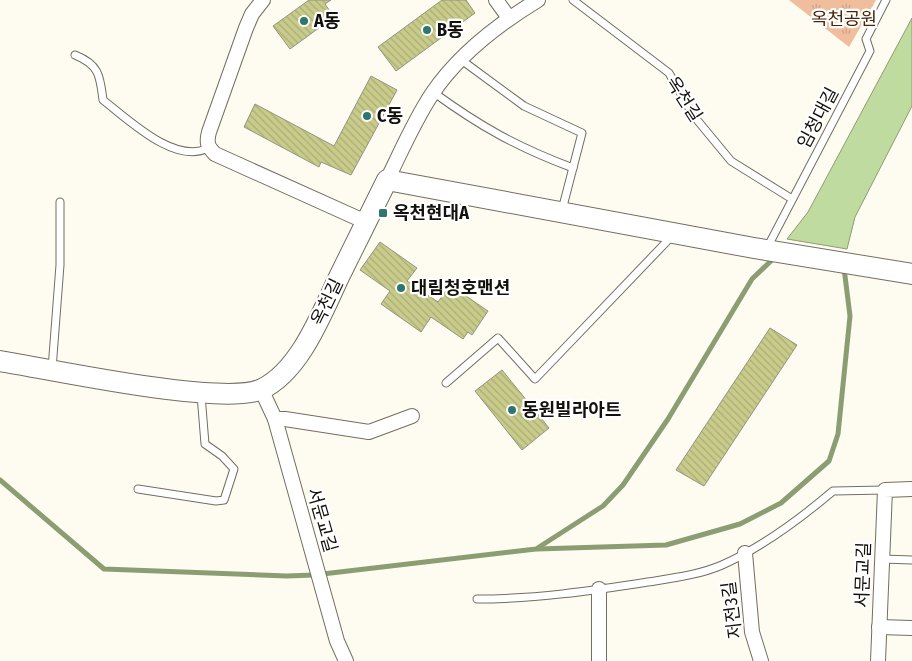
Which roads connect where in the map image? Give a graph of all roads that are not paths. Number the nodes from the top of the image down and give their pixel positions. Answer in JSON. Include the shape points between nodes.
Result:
{"nodes":[{"id":1,"x":263,"y":0,"type":"edge"},
{"id":2,"x":496,"y":0,"type":"edge"},
{"id":3,"x":538,"y":0,"type":"edge"},
{"id":4,"x":573,"y":0,"type":"edge"},
{"id":5,"x":886,"y":0,"type":"edge"},
{"id":6,"x":509,"y":18,"type":"junction"},
{"id":7,"x":75,"y":55,"type":"dead end"},
{"id":8,"x":460,"y":59,"type":"junction"},
{"id":9,"x":433,"y":92,"type":"junction"},
{"id":10,"x":208,"y":148,"type":"junction"},
{"id":11,"x":573,"y":168,"type":"junction"},
{"id":12,"x":387,"y":180,"type":"junction"},
{"id":13,"x":792,"y":199,"type":"junction"},
{"id":14,"x":60,"y":202,"type":"dead end"},
{"id":15,"x":561,"y":212,"type":"junction"},
{"id":16,"x":366,"y":222,"type":"junction"},
{"id":17,"x":675,"y":233,"type":"junction"},
{"id":18,"x":760,"y":249,"type":"junction"},
{"id":19,"x":912,"y":274,"type":"edge"},
{"id":20,"x":0,"y":361,"type":"edge"},
{"id":21,"x":52,"y":370,"type":"junction"},
{"id":22,"x":446,"y":383,"type":"dead end"},
{"id":23,"x":261,"y":389,"type":"junction"},
{"id":24,"x":201,"y":392,"type":"junction"},
{"id":25,"x":412,"y":416,"type":"dead end"},
{"id":26,"x":275,"y":420,"type":"junction"},
{"id":27,"x":138,"y":489,"type":"dead end"},
{"id":28,"x":912,"y":489,"type":"edge"},
{"id":29,"x":885,"y":490,"type":"junction"},
{"id":30,"x":745,"y":553,"type":"junction"},
{"id":31,"x":882,"y":559,"type":"junction"},
{"id":32,"x":912,"y":560,"type":"edge"},
{"id":33,"x":599,"y":589,"type":"junction"},
{"id":34,"x":477,"y":599,"type":"dead end"},
{"id":35,"x":879,"y":628,"type":"junction"},
{"id":36,"x":912,"y":628,"type":"edge"},
{"id":37,"x":346,"y":661,"type":"edge"},
{"id":38,"x":599,"y":661,"type":"edge"},
{"id":39,"x":761,"y":661,"type":"edge"},
{"id":40,"x":878,"y":661,"type":"edge"}],
"edges":[{"from":1,"to":10,"type":"street","via":[[246,28],[206,141]]},
{"from":2,"to":6,"type":"street"},
{"from":3,"to":6,"type":"street","name":"옥천길"},
{"from":4,"to":13,"type":"lane","name":"옥천길","via":[[669,73],[693,115],[731,161]]},
{"from":5,"to":13,"type":"lane","name":"임청대길","via":[[866,39],[870,51]]},
{"from":6,"to":8,"type":"street","name":"옥천길"},
{"from":7,"to":10,"type":"lane","via":[[92,64],[98,72],[103,100],[142,130],[165,145],[186,152],[197,153]]},
{"from":8,"to":9,"type":"street","name":"옥천길"},
{"from":8,"to":11,"type":"lane","via":[[524,106],[582,134]]},
{"from":9,"to":11,"type":"lane","via":[[498,136]]},
{"from":9,"to":12,"type":"street","name":"옥천길"},
{"from":10,"to":16,"type":"street"},
{"from":11,"to":15,"type":"lane"},
{"from":12,"to":15,"type":"street"},
{"from":12,"to":16,"type":"street","name":"옥천길"},
{"from":13,"to":18,"type":"lane","name":"임청대길"},
{"from":14,"to":21,"type":"lane","via":[[60,264]]},
{"from":15,"to":17,"type":"street"},
{"from":16,"to":23,"type":"street","name":"옥천길","via":[[309,337],[289,367]]},
{"from":17,"to":18,"type":"street"},
{"from":17,"to":22,"type":"lane","via":[[535,379],[498,338]]},
{"from":18,"to":19,"type":"street"},
{"from":20,"to":21,"type":"street"},
{"from":21,"to":24,"type":"street"},
{"from":23,"to":24,"type":"street"},
{"from":23,"to":26,"type":"street","name":"서문교길"},
{"from":24,"to":27,"type":"lane","via":[[205,444],[234,469],[224,500]]},
{"from":25,"to":26,"type":"street","via":[[369,432]]},
{"from":26,"to":37,"type":"street","name":"서문교길","via":[[306,535]]},
{"from":28,"to":29,"type":"street"},
{"from":29,"to":30,"type":"lane","via":[[833,491],[805,514]]},
{"from":29,"to":31,"type":"street","name":"서문교길"},
{"from":30,"to":33,"type":"lane","via":[[722,565],[693,574]]},
{"from":30,"to":39,"type":"street","name":"저전3길","via":[[752,632]]},
{"from":31,"to":32,"type":"lane"},
{"from":31,"to":35,"type":"street","name":"서문교길"},
{"from":33,"to":34,"type":"lane","via":[[513,599]]},
{"from":33,"to":38,"type":"street"},
{"from":35,"to":36,"type":"street"},
{"from":35,"to":40,"type":"street","name":"서문교길"}]}
